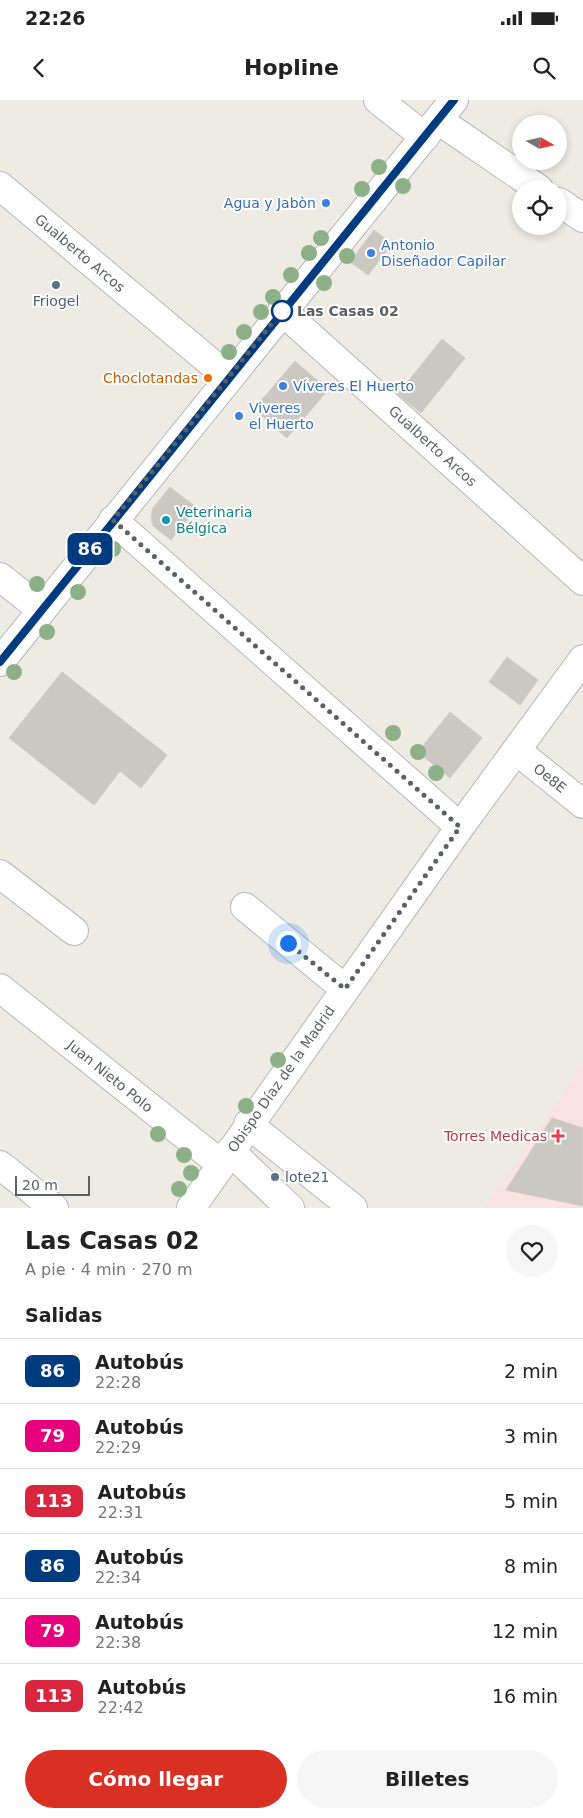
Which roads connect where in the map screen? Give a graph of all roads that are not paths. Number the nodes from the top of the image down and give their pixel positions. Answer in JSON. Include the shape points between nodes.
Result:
{"nodes":[{"id":1,"x":378,"y":100,"type":"edge"},
{"id":2,"x":439,"y":119,"type":"edge"},
{"id":3,"x":526,"y":180,"type":"edge"},
{"id":4,"x":0,"y":186,"type":"edge"},
{"id":5,"x":567,"y":207,"type":"edge"},
{"id":6,"x":583,"y":218,"type":"edge"},
{"id":7,"x":282,"y":311,"type":"junction"},
{"id":8,"x":228,"y":376,"type":"junction"},
{"id":9,"x":113,"y":520,"type":"junction"},
{"id":10,"x":0,"y":577,"type":"edge"},
{"id":11,"x":583,"y":581,"type":"edge"},
{"id":12,"x":42,"y":610,"type":"junction"},
{"id":13,"x":0,"y":662,"type":"edge"},
{"id":14,"x":582,"y":664,"type":"edge"},
{"id":15,"x":517,"y":751,"type":"junction"},
{"id":16,"x":583,"y":804,"type":"edge"},
{"id":17,"x":460,"y":827,"type":"junction"},
{"id":18,"x":0,"y":874,"type":"edge"},
{"id":19,"x":245,"y":907,"type":"dead end"},
{"id":20,"x":74,"y":931,"type":"dead end"},
{"id":21,"x":0,"y":988,"type":"edge"},
{"id":22,"x":345,"y":989,"type":"junction"},
{"id":23,"x":248,"y":1124,"type":"junction"},
{"id":24,"x":226,"y":1158,"type":"junction"},
{"id":25,"x":0,"y":1165,"type":"edge"},
{"id":26,"x":54,"y":1208,"type":"edge"},
{"id":27,"x":191,"y":1208,"type":"edge"},
{"id":28,"x":290,"y":1208,"type":"edge"},
{"id":29,"x":353,"y":1208,"type":"edge"}],
"edges":[{"from":1,"to":2,"type":"street"},
{"from":2,"to":3,"type":"street"},
{"from":2,"to":7,"type":"street"},
{"from":4,"to":8,"type":"street","name":"Gualberto Arcos"},
{"from":5,"to":6,"type":"street"},
{"from":7,"to":8,"type":"street"},
{"from":7,"to":11,"type":"street","name":"Gualberto Arcos"},
{"from":8,"to":9,"type":"street"},
{"from":9,"to":12,"type":"street"},
{"from":9,"to":17,"type":"street"},
{"from":10,"to":12,"type":"street"},
{"from":12,"to":13,"type":"street"},
{"from":14,"to":15,"type":"street","name":"Obispo Díaz de la Madrid"},
{"from":15,"to":16,"type":"street","name":"Oe8E"},
{"from":15,"to":17,"type":"street","name":"Obispo Díaz de la Madrid"},
{"from":17,"to":22,"type":"street","name":"Obispo Díaz de la Madrid"},
{"from":18,"to":20,"type":"street"},
{"from":19,"to":22,"type":"street"},
{"from":21,"to":24,"type":"street","name":"Juan Nieto Polo"},
{"from":22,"to":23,"type":"street","name":"Obispo Díaz de la Madrid"},
{"from":23,"to":24,"type":"street","name":"Obispo Díaz de la Madrid"},
{"from":23,"to":29,"type":"street"},
{"from":24,"to":27,"type":"street","name":"Obispo Díaz de la Madrid"},
{"from":24,"to":28,"type":"street","name":"Juan Nieto Polo"},
{"from":25,"to":26,"type":"street"}]}
